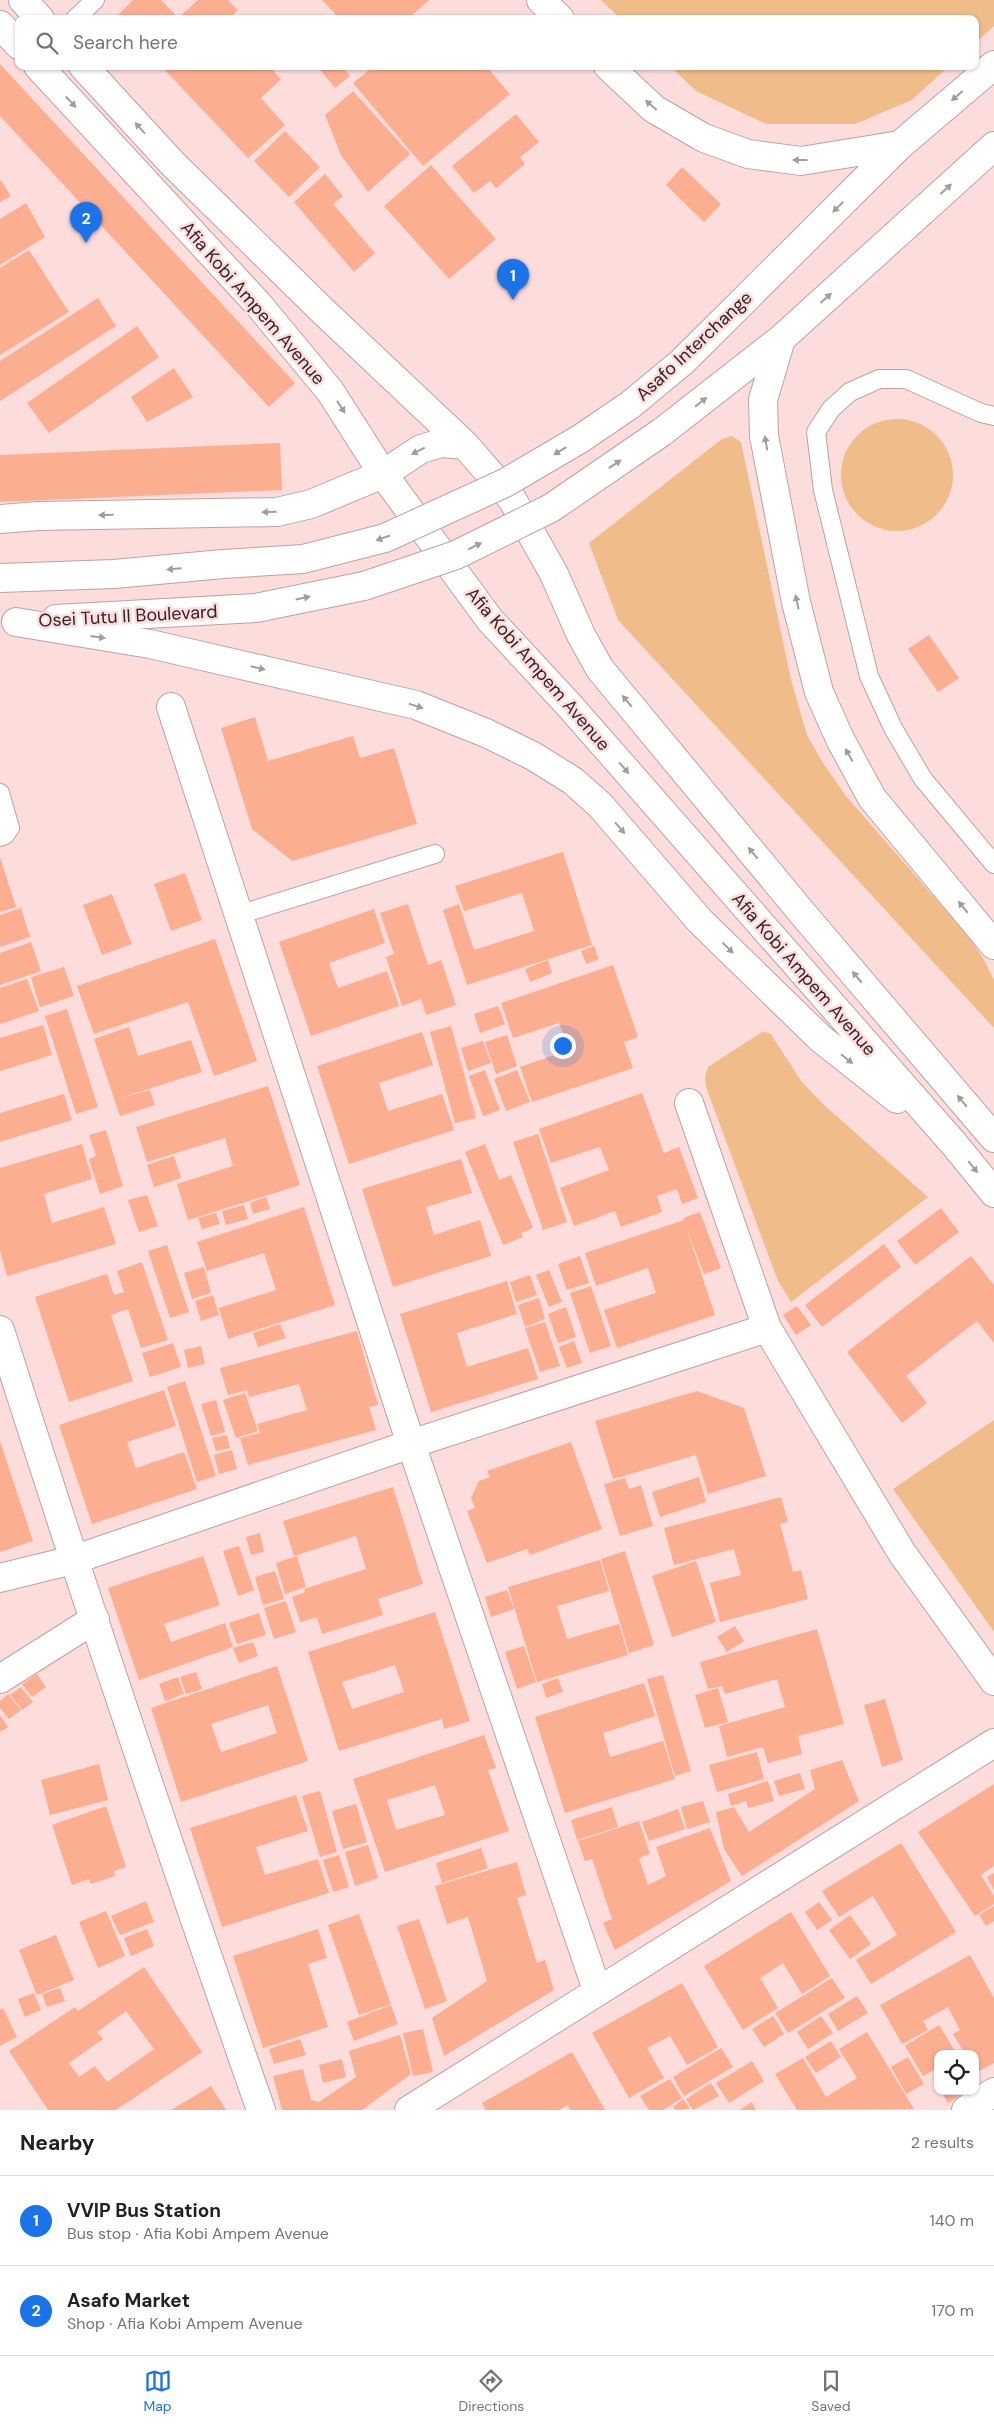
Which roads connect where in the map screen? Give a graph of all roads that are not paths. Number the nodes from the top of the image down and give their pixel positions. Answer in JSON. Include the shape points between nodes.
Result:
{"nodes":[{"id":1,"x":23,"y":0,"type":"edge"},
{"id":2,"x":95,"y":0,"type":"edge"},
{"id":3,"x":541,"y":0,"type":"edge"},
{"id":4,"x":36,"y":15,"type":"edge"},
{"id":5,"x":79,"y":15,"type":"edge"},
{"id":6,"x":556,"y":15,"type":"edge"},
{"id":7,"x":0,"y":25,"type":"edge"},
{"id":8,"x":15,"y":41,"type":"edge"},
{"id":9,"x":994,"y":64,"type":"edge"},
{"id":10,"x":42,"y":70,"type":"edge"},
{"id":11,"x":88,"y":70,"type":"edge"},
{"id":12,"x":612,"y":70,"type":"edge"},
{"id":13,"x":900,"y":145,"type":"junction"},
{"id":14,"x":994,"y":146,"type":"edge"},
{"id":15,"x":781,"y":339,"type":"junction"},
{"id":16,"x":988,"y":414,"type":"edge"},
{"id":17,"x":464,"y":445,"type":"junction"},
{"id":18,"x":384,"y":474,"type":"junction"},
{"id":19,"x":0,"y":519,"type":"edge"},
{"id":20,"x":0,"y":578,"type":"edge"},
{"id":21,"x":8,"y":623,"type":"edge"},
{"id":22,"x":171,"y":707,"type":"dead end"},
{"id":23,"x":0,"y":793,"type":"edge"},
{"id":24,"x":0,"y":837,"type":"edge"},
{"id":25,"x":435,"y":854,"type":"dead end"},
{"id":26,"x":994,"y":864,"type":"edge"},
{"id":27,"x":238,"y":915,"type":"junction"},
{"id":28,"x":994,"y":945,"type":"edge"},
{"id":29,"x":689,"y":1103,"type":"dead end"},
{"id":30,"x":994,"y":1138,"type":"edge"},
{"id":31,"x":954,"y":1144,"type":"junction"},
{"id":32,"x":994,"y":1193,"type":"edge"},
{"id":33,"x":767,"y":1328,"type":"junction"},
{"id":34,"x":0,"y":1330,"type":"edge"},
{"id":35,"x":411,"y":1444,"type":"junction"},
{"id":36,"x":73,"y":1560,"type":"junction"},
{"id":37,"x":0,"y":1578,"type":"edge"},
{"id":38,"x":96,"y":1620,"type":"junction"},
{"id":39,"x":0,"y":1678,"type":"edge"},
{"id":40,"x":994,"y":1681,"type":"edge"},
{"id":41,"x":994,"y":1743,"type":"edge"},
{"id":42,"x":597,"y":1990,"type":"junction"},
{"id":43,"x":994,"y":2092,"type":"edge"},
{"id":44,"x":261,"y":2110,"type":"edge"},
{"id":45,"x":409,"y":2110,"type":"edge"},
{"id":46,"x":966,"y":2110,"type":"edge"}],
"edges":[{"from":1,"to":4,"type":"main road"},
{"from":2,"to":5,"type":"lane"},
{"from":3,"to":6,"type":"main road"},
{"from":7,"to":8,"type":"main road"},
{"from":9,"to":13,"type":"main road","name":"Asafo Interchange","one_way":true},
{"from":10,"to":18,"type":"main road","name":"Afia Kobi Ampem Avenue","one_way":true,"via":[[258,304],[330,391]]},
{"from":17,"to":11,"type":"main road","name":"Afia Kobi Ampem Avenue","one_way":true,"via":[[173,164]]},
{"from":13,"to":12,"type":"main road","one_way":true,"via":[[801,161],[748,154],[704,138],[654,109]]},
{"from":13,"to":20,"type":"main road","name":"Asafo Interchange","one_way":true,"bridge":true,"via":[[682,362],[630,405],[505,483],[385,538],[304,559],[114,574]]},
{"from":15,"to":14,"type":"main road","one_way":true},
{"from":21,"to":15,"type":"main road","name":"Osei Tutu II Boulevard","one_way":true,"bridge":true,"via":[[256,608],[364,586],[456,555],[551,508],[662,432]]},
{"from":28,"to":15,"type":"main road","one_way":true,"via":[[872,798],[819,692],[764,436],[763,400]]},
{"from":16,"to":26,"type":"lane","via":[[906,379],[879,379],[850,392],[831,409],[816,432],[823,490],[869,676],[892,728],[923,779]]},
{"from":17,"to":18,"type":"main road","one_way":true,"via":[[441,443],[421,449]]},
{"from":30,"to":17,"type":"main road","name":"Afia Kobi Ampem Avenue","one_way":true,"via":[[600,669],[554,574],[512,499]]},
{"from":18,"to":19,"type":"main road","one_way":true,"via":[[311,504],[277,512]]},
{"from":18,"to":31,"type":"main road","name":"Afia Kobi Ampem Avenue","one_way":true,"via":[[490,620],[568,704]]},
{"from":21,"to":31,"type":"main road","one_way":true,"via":[[150,644],[416,705],[534,756],[573,781],[600,805],[700,921],[820,1038]]},
{"from":22,"to":27,"type":"main road"},
{"from":23,"to":24,"type":"lane","via":[[10,828]]},
{"from":25,"to":27,"type":"lane"},
{"from":27,"to":35,"type":"main road"},
{"from":29,"to":33,"type":"main road"},
{"from":31,"to":32,"type":"main road","name":"Afia Kobi Ampem Avenue","one_way":true},
{"from":33,"to":35,"type":"main road"},
{"from":33,"to":40,"type":"main road","via":[[902,1553]]},
{"from":34,"to":36,"type":"main road"},
{"from":35,"to":36,"type":"main road"},
{"from":35,"to":42,"type":"main road"},
{"from":36,"to":37,"type":"main road"},
{"from":36,"to":38,"type":"main road"},
{"from":38,"to":39,"type":"main road"},
{"from":38,"to":44,"type":"main road","via":[[164,1834]]},
{"from":41,"to":42,"type":"main road"},
{"from":42,"to":45,"type":"main road"},
{"from":43,"to":46,"type":"main road"}]}
